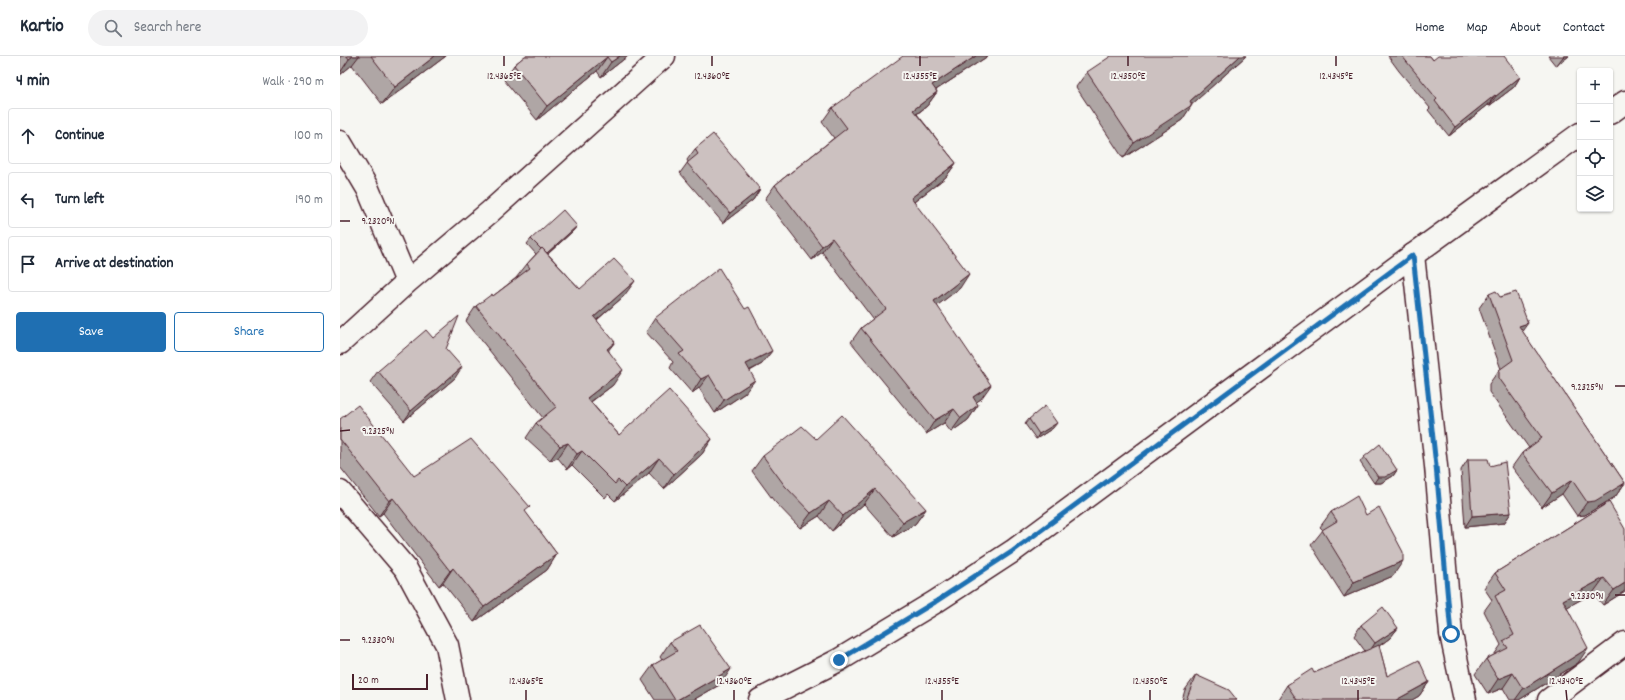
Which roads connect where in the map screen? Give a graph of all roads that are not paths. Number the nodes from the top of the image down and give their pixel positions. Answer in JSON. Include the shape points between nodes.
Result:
{"nodes":[{"id":1,"x":664,"y":56,"type":"edge"},
{"id":2,"x":1625,"y":102,"type":"edge"},
{"id":3,"x":1613,"y":111,"type":"edge"},
{"id":4,"x":1577,"y":136,"type":"edge"},
{"id":5,"x":340,"y":142,"type":"edge"},
{"id":6,"x":1413,"y":255,"type":"junction"},
{"id":7,"x":407,"y":282,"type":"junction"},
{"id":8,"x":340,"y":343,"type":"edge"},
{"id":9,"x":340,"y":492,"type":"edge"},
{"id":10,"x":1625,"y":642,"type":"edge"},
{"id":11,"x":458,"y":700,"type":"edge"},
{"id":12,"x":760,"y":700,"type":"edge"},
{"id":13,"x":1465,"y":700,"type":"edge"},
{"id":14,"x":1549,"y":700,"type":"edge"}],
"edges":[{"from":1,"to":7,"type":"street","via":[[491,211]]},
{"from":2,"to":3,"type":"street"},
{"from":4,"to":6,"type":"street"},
{"from":5,"to":7,"type":"street","via":[[368,189]]},
{"from":6,"to":12,"type":"street","via":[[1013,551],[839,660]]},
{"from":6,"to":13,"type":"street","via":[[1451,634]]},
{"from":7,"to":8,"type":"street"},
{"from":9,"to":11,"type":"street","via":[[406,569],[447,645]]},
{"from":10,"to":14,"type":"street"}]}
